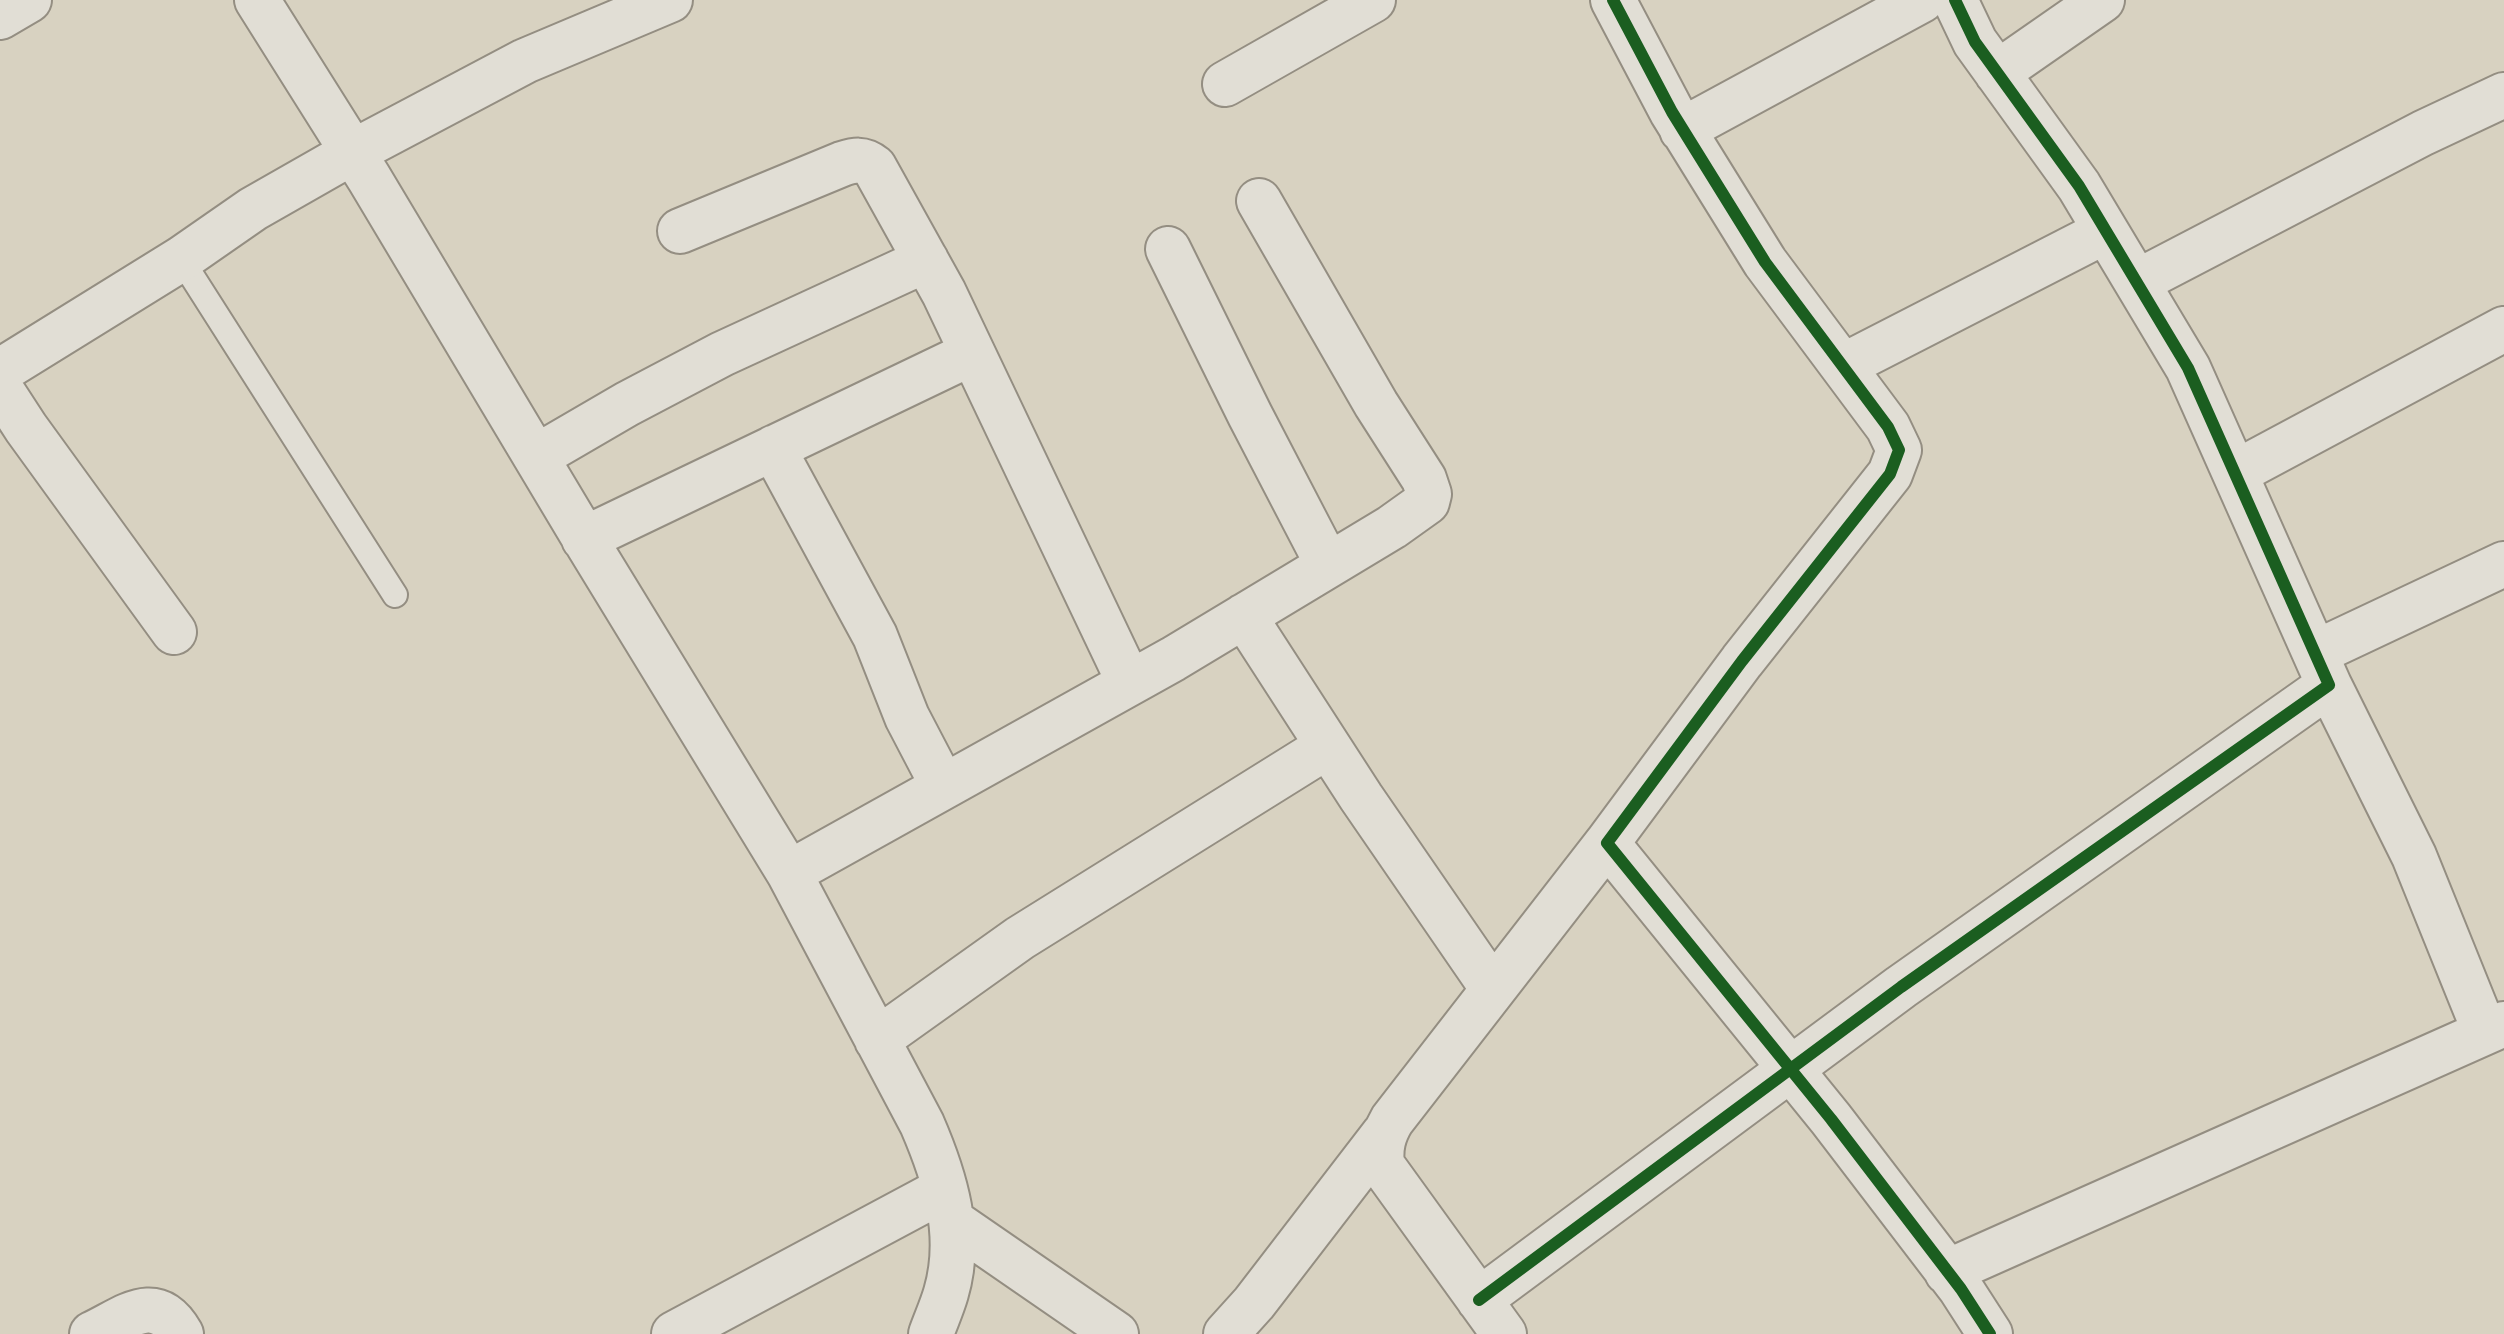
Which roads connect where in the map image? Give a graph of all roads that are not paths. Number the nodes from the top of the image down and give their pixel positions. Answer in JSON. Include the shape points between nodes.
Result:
{"nodes":[{"id":1,"x":29,"y":0,"type":"edge"},
{"id":2,"x":257,"y":0,"type":"edge"},
{"id":3,"x":670,"y":0,"type":"edge"},
{"id":4,"x":1373,"y":0,"type":"edge"},
{"id":5,"x":1613,"y":0,"type":"edge"},
{"id":6,"x":1922,"y":0,"type":"edge"},
{"id":7,"x":1955,"y":0,"type":"edge"},
{"id":8,"x":2102,"y":0,"type":"edge"},
{"id":9,"x":0,"y":17,"type":"edge"},
{"id":10,"x":1997,"y":73,"type":"junction"},
{"id":11,"x":1225,"y":84,"type":"dead end"},
{"id":12,"x":2504,"y":95,"type":"edge"},
{"id":13,"x":1682,"y":130,"type":"junction"},
{"id":14,"x":353,"y":152,"type":"junction"},
{"id":15,"x":1259,"y":201,"type":"dead end"},
{"id":16,"x":680,"y":231,"type":"dead end"},
{"id":17,"x":2106,"y":231,"type":"junction"},
{"id":18,"x":1168,"y":249,"type":"dead end"},
{"id":19,"x":181,"y":259,"type":"junction"},
{"id":20,"x":926,"y":260,"type":"junction"},
{"id":21,"x":2137,"y":282,"type":"junction"},
{"id":22,"x":2504,"y":329,"type":"edge"},
{"id":23,"x":972,"y":353,"type":"junction"},
{"id":24,"x":1843,"y":366,"type":"junction"},
{"id":25,"x":0,"y":371,"type":"edge"},
{"id":26,"x":0,"y":388,"type":"edge"},
{"id":27,"x":773,"y":448,"type":"junction"},
{"id":28,"x":536,"y":457,"type":"junction"},
{"id":29,"x":2235,"y":473,"type":"junction"},
{"id":30,"x":584,"y":539,"type":"junction"},
{"id":31,"x":2504,"y":564,"type":"edge"},
{"id":32,"x":1328,"y":565,"type":"junction"},
{"id":33,"x":395,"y":595,"type":"dead end"},
{"id":34,"x":1244,"y":616,"type":"junction"},
{"id":35,"x":174,"y":632,"type":"dead end"},
{"id":36,"x":2322,"y":669,"type":"junction"},
{"id":37,"x":1129,"y":682,"type":"junction"},
{"id":38,"x":1328,"y":746,"type":"junction"},
{"id":39,"x":943,"y":786,"type":"junction"},
{"id":40,"x":1607,"y":843,"type":"junction"},
{"id":41,"x":789,"y":873,"type":"junction"},
{"id":42,"x":1493,"y":989,"type":"junction"},
{"id":43,"x":2494,"y":1028,"type":"edge"},
{"id":44,"x":877,"y":1040,"type":"junction"},
{"id":45,"x":1791,"y":1070,"type":"junction"},
{"id":46,"x":1384,"y":1134,"type":"junction"},
{"id":47,"x":949,"y":1205,"type":"junction"},
{"id":48,"x":1947,"y":1272,"type":"junction"},
{"id":49,"x":1491,"y":1317,"type":"edge"},
{"id":50,"x":92,"y":1334,"type":"edge"},
{"id":51,"x":181,"y":1334,"type":"edge"},
{"id":52,"x":674,"y":1334,"type":"edge"},
{"id":53,"x":931,"y":1334,"type":"edge"},
{"id":54,"x":1116,"y":1334,"type":"edge"},
{"id":55,"x":1226,"y":1334,"type":"edge"},
{"id":56,"x":1990,"y":1334,"type":"edge"}],
"edges":[{"from":1,"to":9,"type":"street"},
{"from":2,"to":14,"type":"street"},
{"from":3,"to":14,"type":"street","via":[[525,61]]},
{"from":4,"to":11,"type":"street"},
{"from":5,"to":13,"type":"street"},
{"from":6,"to":13,"type":"street"},
{"from":7,"to":10,"type":"street"},
{"from":8,"to":10,"type":"street"},
{"from":10,"to":17,"type":"street"},
{"from":12,"to":21,"type":"street"},
{"from":13,"to":24,"type":"street","via":[[1765,262]]},
{"from":14,"to":19,"type":"street","via":[[253,209]]},
{"from":14,"to":28,"type":"street"},
{"from":15,"to":32,"type":"street","via":[[1428,487],[1427,502],[1420,508]]},
{"from":16,"to":20,"type":"street","via":[[842,164],[867,161],[886,185]]},
{"from":17,"to":21,"type":"street"},
{"from":17,"to":24,"type":"street"},
{"from":18,"to":32,"type":"street"},
{"from":19,"to":25,"type":"street"},
{"from":19,"to":33,"type":"lane"},
{"from":20,"to":23,"type":"street"},
{"from":20,"to":28,"type":"street","via":[[722,354]]},
{"from":21,"to":29,"type":"street","via":[[2188,368]]},
{"from":22,"to":29,"type":"street"},
{"from":23,"to":27,"type":"street"},
{"from":23,"to":37,"type":"street"},
{"from":24,"to":40,"type":"street","via":[[1896,440],[1896,462]]},
{"from":26,"to":35,"type":"street"},
{"from":27,"to":30,"type":"street"},
{"from":27,"to":39,"type":"street","via":[[875,636],[907,717]]},
{"from":28,"to":30,"type":"street"},
{"from":29,"to":36,"type":"street"},
{"from":30,"to":41,"type":"street"},
{"from":31,"to":36,"type":"street"},
{"from":32,"to":34,"type":"street"},
{"from":34,"to":37,"type":"street"},
{"from":34,"to":38,"type":"street"},
{"from":36,"to":43,"type":"street"},
{"from":36,"to":45,"type":"street"},
{"from":37,"to":39,"type":"street"},
{"from":38,"to":42,"type":"street"},
{"from":38,"to":44,"type":"street","via":[[1020,938]]},
{"from":39,"to":41,"type":"street"},
{"from":40,"to":42,"type":"street"},
{"from":40,"to":45,"type":"street"},
{"from":41,"to":44,"type":"street"},
{"from":42,"to":46,"type":"street"},
{"from":43,"to":48,"type":"street"},
{"from":44,"to":47,"type":"street","via":[[936,1156]]},
{"from":45,"to":48,"type":"street"},
{"from":45,"to":49,"type":"street"},
{"from":46,"to":49,"type":"street","via":[[1382,1165]]},
{"from":46,"to":55,"type":"street"},
{"from":47,"to":52,"type":"street"},
{"from":47,"to":53,"type":"street","via":[[952,1259]]},
{"from":47,"to":54,"type":"street"},
{"from":48,"to":56,"type":"street"},
{"from":50,"to":51,"type":"street","via":[[155,1308]]}]}
